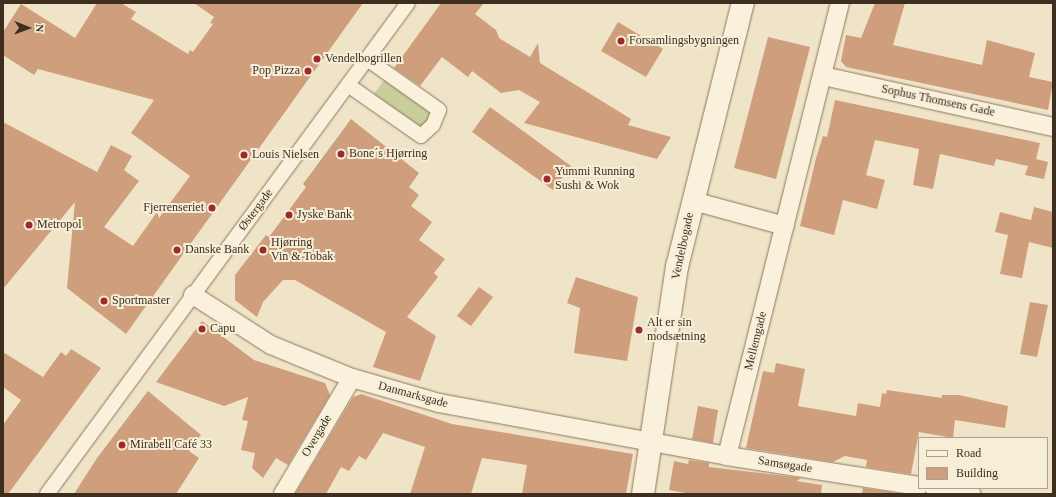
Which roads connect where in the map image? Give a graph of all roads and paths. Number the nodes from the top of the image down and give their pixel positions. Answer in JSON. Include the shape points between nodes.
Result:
{"nodes":[{"id":1,"x":408,"y":3,"type":"edge"},
{"id":2,"x":743,"y":3,"type":"edge"},
{"id":3,"x":840,"y":3,"type":"edge"},
{"id":4,"x":367,"y":59,"type":"junction"},
{"id":5,"x":823,"y":76,"type":"junction"},
{"id":6,"x":348,"y":86,"type":"junction"},
{"id":7,"x":1053,"y":127,"type":"edge"},
{"id":8,"x":693,"y":202,"type":"junction"},
{"id":9,"x":785,"y":226,"type":"junction"},
{"id":10,"x":193,"y":295,"type":"junction"},
{"id":11,"x":352,"y":378,"type":"junction"},
{"id":12,"x":651,"y":442,"type":"junction"},
{"id":13,"x":727,"y":456,"type":"junction"},
{"id":14,"x":918,"y":486,"type":"edge"},
{"id":15,"x":940,"y":489,"type":"edge"},
{"id":16,"x":47,"y":494,"type":"edge"},
{"id":17,"x":283,"y":494,"type":"edge"},
{"id":18,"x":643,"y":494,"type":"edge"},
{"id":19,"x":972,"y":494,"type":"edge"}],
"edges":[{"from":1,"to":4,"type":"street","name":"Østergade"},
{"from":2,"to":8,"type":"street","name":"Vendelbogade"},
{"from":3,"to":5,"type":"street","name":"Mellemgade"},
{"from":4,"to":6,"type":"street","name":"Østergade"},
{"from":4,"to":6,"type":"street","via":[[439,110],[432,125],[421,136]]},
{"from":5,"to":7,"type":"street","name":"Sophus Thomsens Gade"},
{"from":5,"to":9,"type":"street","name":"Mellemgade"},
{"from":6,"to":10,"type":"street","name":"Østergade"},
{"from":8,"to":9,"type":"street"},
{"from":8,"to":12,"type":"street","name":"Vendelbogade","via":[[677,267]]},
{"from":9,"to":13,"type":"street","name":"Mellemgade"},
{"from":10,"to":11,"type":"street","name":"Danmarksgade","via":[[271,345]]},
{"from":10,"to":16,"type":"street","name":"Østergade"},
{"from":11,"to":12,"type":"street","name":"Danmarksgade","via":[[439,403]]},
{"from":11,"to":17,"type":"street","name":"Overgade"},
{"from":12,"to":13,"type":"street","name":"Samsøgade"},
{"from":12,"to":18,"type":"street","name":"Vendelbogade"},
{"from":13,"to":14,"type":"street","name":"Samsøgade"},
{"from":15,"to":19,"type":"street"}]}
